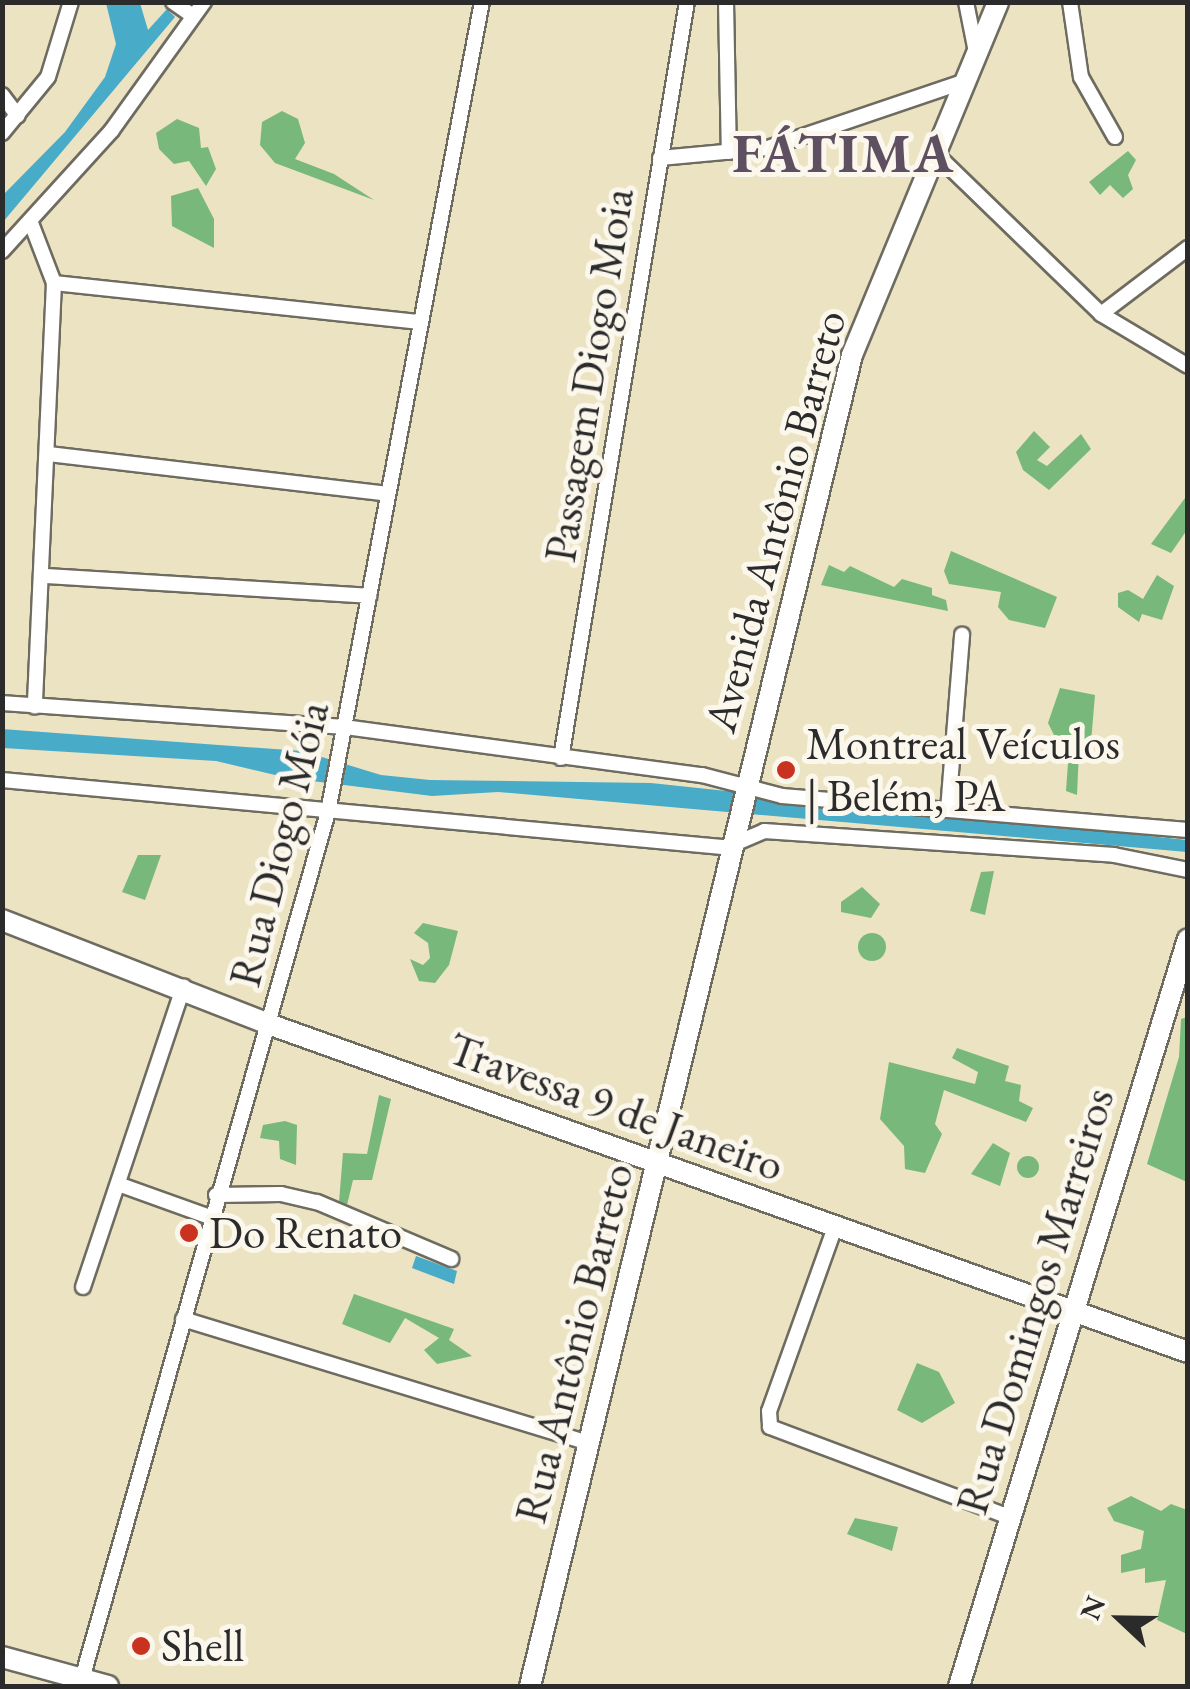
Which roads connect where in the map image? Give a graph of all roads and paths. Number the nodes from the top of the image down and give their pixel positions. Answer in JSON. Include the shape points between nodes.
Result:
{"nodes":[{"id":1,"x":71,"y":2,"type":"edge"},
{"id":2,"x":173,"y":2,"type":"edge"},
{"id":3,"x":204,"y":2,"type":"edge"},
{"id":4,"x":482,"y":2,"type":"edge"},
{"id":5,"x":687,"y":2,"type":"edge"},
{"id":6,"x":726,"y":2,"type":"edge"},
{"id":7,"x":966,"y":2,"type":"edge"},
{"id":8,"x":998,"y":2,"type":"edge"},
{"id":9,"x":1070,"y":2,"type":"edge"},
{"id":10,"x":193,"y":16,"type":"junction"},
{"id":11,"x":976,"y":52,"type":"junction"},
{"id":12,"x":964,"y":82,"type":"junction"},
{"id":13,"x":2,"y":95,"type":"edge"},
{"id":14,"x":18,"y":116,"type":"junction"},
{"id":15,"x":2,"y":133,"type":"edge"},
{"id":16,"x":1115,"y":138,"type":"dead end"},
{"id":17,"x":730,"y":152,"type":"junction"},
{"id":18,"x":936,"y":154,"type":"junction"},
{"id":19,"x":660,"y":158,"type":"junction"},
{"id":20,"x":31,"y":222,"type":"junction"},
{"id":21,"x":1188,"y":248,"type":"edge"},
{"id":22,"x":2,"y":251,"type":"edge"},
{"id":23,"x":54,"y":283,"type":"junction"},
{"id":24,"x":1101,"y":314,"type":"junction"},
{"id":25,"x":418,"y":322,"type":"junction"},
{"id":26,"x":1188,"y":366,"type":"edge"},
{"id":27,"x":48,"y":454,"type":"junction"},
{"id":28,"x":388,"y":494,"type":"junction"},
{"id":29,"x":46,"y":576,"type":"junction"},
{"id":30,"x":369,"y":596,"type":"junction"},
{"id":31,"x":962,"y":635,"type":"dead end"},
{"id":32,"x":2,"y":704,"type":"edge"},
{"id":33,"x":35,"y":707,"type":"junction"},
{"id":34,"x":346,"y":727,"type":"junction"},
{"id":35,"x":561,"y":758,"type":"junction"},
{"id":36,"x":2,"y":780,"type":"edge"},
{"id":37,"x":746,"y":789,"type":"junction"},
{"id":38,"x":329,"y":808,"type":"junction"},
{"id":39,"x":948,"y":810,"type":"junction"},
{"id":40,"x":1188,"y":830,"type":"edge"},
{"id":41,"x":734,"y":845,"type":"junction"},
{"id":42,"x":1188,"y":870,"type":"edge"},
{"id":43,"x":9,"y":924,"type":"edge"},
{"id":44,"x":1188,"y":939,"type":"edge"},
{"id":45,"x":184,"y":986,"type":"junction"},
{"id":46,"x":271,"y":1025,"type":"junction"},
{"id":47,"x":658,"y":1165,"type":"junction"},
{"id":48,"x":118,"y":1184,"type":"junction"},
{"id":49,"x":216,"y":1195,"type":"junction"},
{"id":50,"x":210,"y":1217,"type":"junction"},
{"id":51,"x":835,"y":1228,"type":"junction"},
{"id":52,"x":451,"y":1259,"type":"dead end"},
{"id":53,"x":83,"y":1287,"type":"dead end"},
{"id":54,"x":1074,"y":1312,"type":"junction"},
{"id":55,"x":183,"y":1319,"type":"junction"},
{"id":56,"x":1188,"y":1352,"type":"edge"},
{"id":57,"x":590,"y":1444,"type":"junction"},
{"id":58,"x":1012,"y":1518,"type":"junction"},
{"id":59,"x":2,"y":1657,"type":"edge"},
{"id":60,"x":80,"y":1683,"type":"edge"},
{"id":61,"x":108,"y":1686,"type":"edge"},
{"id":62,"x":530,"y":1686,"type":"edge"},
{"id":63,"x":959,"y":1686,"type":"edge"}],
"edges":[{"from":1,"to":14,"type":"street","via":[[48,77]]},
{"from":2,"to":10,"type":"street"},
{"from":3,"to":10,"type":"street"},
{"from":4,"to":25,"type":"street","name":"Rua Diogo Móia"},
{"from":5,"to":19,"type":"street","name":"Passagem Diogo Moia"},
{"from":6,"to":17,"type":"street"},
{"from":7,"to":11,"type":"street"},
{"from":8,"to":11,"type":"main road","name":"Avenida Antônio Barreto"},
{"from":9,"to":16,"type":"street","via":[[1081,76]]},
{"from":10,"to":20,"type":"street","via":[[112,130]]},
{"from":11,"to":12,"type":"main road","name":"Avenida Antônio Barreto"},
{"from":12,"to":17,"type":"street","via":[[768,148]]},
{"from":12,"to":18,"type":"main road","name":"Avenida Antônio Barreto"},
{"from":13,"to":14,"type":"street"},
{"from":14,"to":15,"type":"street"},
{"from":17,"to":19,"type":"street"},
{"from":18,"to":24,"type":"street"},
{"from":18,"to":37,"type":"main road","name":"Avenida Antônio Barreto","via":[[852,355]]},
{"from":19,"to":35,"type":"street","name":"Passagem Diogo Moia"},
{"from":20,"to":22,"type":"street"},
{"from":20,"to":23,"type":"street"},
{"from":21,"to":24,"type":"street"},
{"from":23,"to":25,"type":"street"},
{"from":23,"to":27,"type":"street"},
{"from":24,"to":26,"type":"street"},
{"from":25,"to":28,"type":"street","name":"Rua Diogo Móia"},
{"from":27,"to":28,"type":"street"},
{"from":27,"to":29,"type":"street"},
{"from":28,"to":30,"type":"street","name":"Rua Diogo Móia"},
{"from":29,"to":30,"type":"street"},
{"from":29,"to":33,"type":"street"},
{"from":30,"to":34,"type":"street","name":"Rua Diogo Móia"},
{"from":31,"to":39,"type":"street"},
{"from":32,"to":33,"type":"street"},
{"from":33,"to":34,"type":"street"},
{"from":34,"to":35,"type":"street"},
{"from":34,"to":38,"type":"street","name":"Rua Diogo Móia"},
{"from":35,"to":37,"type":"street"},
{"from":36,"to":38,"type":"street"},
{"from":37,"to":39,"type":"street"},
{"from":37,"to":41,"type":"main road","name":"Avenida Antônio Barreto"},
{"from":38,"to":41,"type":"street"},
{"from":38,"to":46,"type":"street","name":"Rua Diogo Móia"},
{"from":39,"to":40,"type":"street"},
{"from":41,"to":42,"type":"street","via":[[764,830],[1114,855]]},
{"from":41,"to":47,"type":"main road","name":"Rua Antônio Barreto"},
{"from":43,"to":45,"type":"main road","name":"Travessa 9 de Janeiro"},
{"from":44,"to":54,"type":"main road","name":"Rua Domingos Marreiros"},
{"from":45,"to":46,"type":"main road","name":"Travessa 9 de Janeiro"},
{"from":45,"to":48,"type":"street"},
{"from":46,"to":47,"type":"main road","name":"Travessa 9 de Janeiro"},
{"from":46,"to":49,"type":"street","name":"Rua Diogo Móia"},
{"from":47,"to":51,"type":"main road","name":"Travessa 9 de Janeiro"},
{"from":47,"to":57,"type":"main road","name":"Rua Antônio Barreto"},
{"from":48,"to":50,"type":"street"},
{"from":48,"to":53,"type":"street"},
{"from":49,"to":50,"type":"street","name":"Rua Diogo Móia"},
{"from":49,"to":52,"type":"street","via":[[307,1200]]},
{"from":50,"to":55,"type":"street","name":"Rua Diogo Móia"},
{"from":51,"to":54,"type":"main road","name":"Travessa 9 de Janeiro"},
{"from":51,"to":58,"type":"street","via":[[770,1427]]},
{"from":54,"to":56,"type":"main road","name":"Travessa 9 de Janeiro"},
{"from":54,"to":58,"type":"main road","name":"Rua Domingos Marreiros"},
{"from":55,"to":57,"type":"street"},
{"from":55,"to":60,"type":"street","name":"Rua Diogo Móia"},
{"from":57,"to":62,"type":"main road","name":"Rua Antônio Barreto"},
{"from":58,"to":63,"type":"main road","name":"Rua Domingos Marreiros"},
{"from":59,"to":60,"type":"main road"},
{"from":60,"to":61,"type":"main road"}]}
